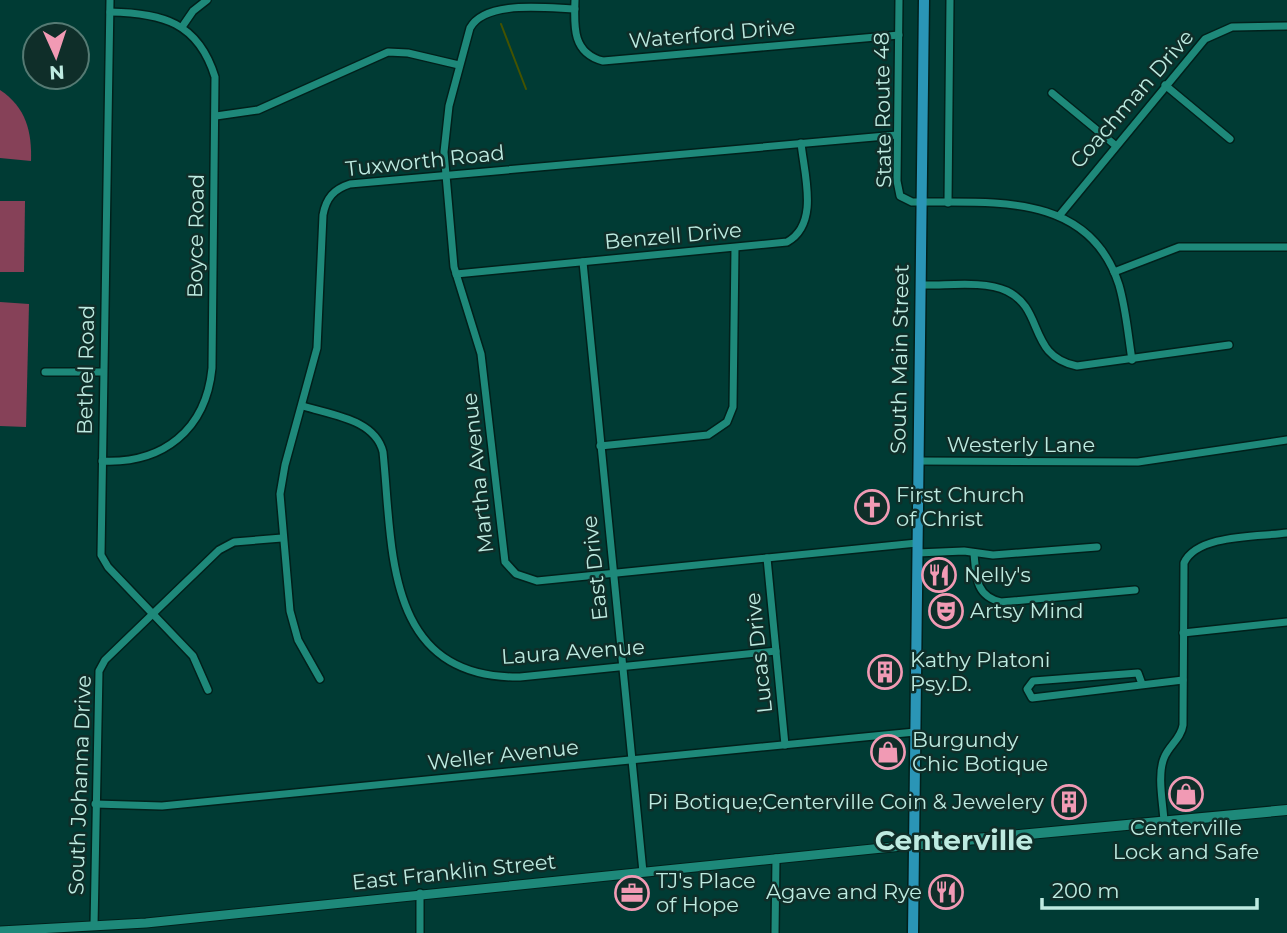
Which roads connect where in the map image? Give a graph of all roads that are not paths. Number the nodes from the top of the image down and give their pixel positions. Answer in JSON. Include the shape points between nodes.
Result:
{"nodes":[{"id":1,"x":110,"y":0,"type":"edge"},
{"id":2,"x":207,"y":0,"type":"edge"},
{"id":3,"x":899,"y":0,"type":"edge"},
{"id":4,"x":924,"y":0,"type":"edge"},
{"id":5,"x":950,"y":0,"type":"edge"},
{"id":6,"x":575,"y":4,"type":"edge"},
{"id":7,"x":110,"y":12,"type":"junction"},
{"id":8,"x":1287,"y":26,"type":"edge"},
{"id":9,"x":182,"y":27,"type":"junction"},
{"id":10,"x":899,"y":35,"type":"junction"},
{"id":11,"x":459,"y":65,"type":"junction"},
{"id":12,"x":1165,"y":85,"type":"junction"},
{"id":13,"x":1052,"y":93,"type":"dead end"},
{"id":14,"x":216,"y":116,"type":"junction"},
{"id":15,"x":898,"y":135,"type":"junction"},
{"id":16,"x":1230,"y":139,"type":"dead end"},
{"id":17,"x":801,"y":143,"type":"junction"},
{"id":18,"x":1115,"y":145,"type":"junction"},
{"id":19,"x":446,"y":175,"type":"junction"},
{"id":20,"x":922,"y":202,"type":"junction"},
{"id":21,"x":948,"y":203,"type":"junction"},
{"id":22,"x":1059,"y":216,"type":"junction"},
{"id":23,"x":1287,"y":247,"type":"edge"},
{"id":24,"x":735,"y":248,"type":"junction"},
{"id":25,"x":583,"y":262,"type":"junction"},
{"id":26,"x":1114,"y":272,"type":"junction"},
{"id":27,"x":456,"y":274,"type":"junction"},
{"id":28,"x":920,"y":285,"type":"junction"},
{"id":29,"x":1229,"y":345,"type":"dead end"},
{"id":30,"x":1132,"y":360,"type":"junction"},
{"id":31,"x":46,"y":372,"type":"dead end"},
{"id":32,"x":103,"y":372,"type":"junction"},
{"id":33,"x":303,"y":406,"type":"junction"},
{"id":34,"x":1287,"y":440,"type":"edge"},
{"id":35,"x":600,"y":446,"type":"junction"},
{"id":36,"x":102,"y":461,"type":"junction"},
{"id":37,"x":918,"y":461,"type":"junction"},
{"id":38,"x":1287,"y":533,"type":"edge"},
{"id":39,"x":282,"y":538,"type":"junction"},
{"id":40,"x":1097,"y":547,"type":"dead end"},
{"id":41,"x":917,"y":548,"type":"junction"},
{"id":42,"x":974,"y":552,"type":"junction"},
{"id":43,"x":767,"y":558,"type":"junction"},
{"id":44,"x":613,"y":573,"type":"junction"},
{"id":45,"x":1135,"y":590,"type":"dead end"},
{"id":46,"x":152,"y":614,"type":"junction"},
{"id":47,"x":1287,"y":622,"type":"edge"},
{"id":48,"x":1183,"y":633,"type":"junction"},
{"id":49,"x":776,"y":651,"type":"junction"},
{"id":50,"x":622,"y":667,"type":"junction"},
{"id":51,"x":320,"y":679,"type":"dead end"},
{"id":52,"x":1183,"y":680,"type":"junction"},
{"id":53,"x":1142,"y":684,"type":"junction"},
{"id":54,"x":208,"y":690,"type":"dead end"},
{"id":55,"x":915,"y":732,"type":"junction"},
{"id":56,"x":785,"y":745,"type":"junction"},
{"id":57,"x":631,"y":760,"type":"junction"},
{"id":58,"x":95,"y":804,"type":"junction"},
{"id":59,"x":1287,"y":810,"type":"edge"},
{"id":60,"x":1164,"y":821,"type":"junction"},
{"id":61,"x":912,"y":845,"type":"junction"},
{"id":62,"x":776,"y":858,"type":"junction"},
{"id":63,"x":643,"y":872,"type":"junction"},
{"id":64,"x":420,"y":893,"type":"junction"},
{"id":65,"x":94,"y":926,"type":"junction"},
{"id":66,"x":146,"y":928,"type":"edge"},
{"id":67,"x":0,"y":931,"type":"edge"},
{"id":68,"x":420,"y":933,"type":"edge"},
{"id":69,"x":775,"y":933,"type":"edge"},
{"id":70,"x":913,"y":933,"type":"edge"}],
"edges":[{"from":1,"to":7,"type":"street","name":"Bethel Road"},
{"from":2,"to":9,"type":"street","via":[[192,11]]},
{"from":3,"to":10,"type":"street","name":"State Route 48"},
{"from":4,"to":20,"type":"main road","name":"South Main Street"},
{"from":5,"to":21,"type":"street"},
{"from":6,"to":10,"type":"street","name":"Waterford Drive","via":[[574,31],[579,46],[603,61]]},
{"from":6,"to":11,"type":"street","name":"Martha Avenue","via":[[497,8],[482,13],[470,27]]},
{"from":7,"to":9,"type":"street","name":"Boyce Road","via":[[148,13]]},
{"from":7,"to":32,"type":"street","name":"Bethel Road"},
{"from":8,"to":12,"type":"street","name":"Coachman Drive","via":[[1232,27],[1214,34]]},
{"from":9,"to":14,"type":"street","name":"Boyce Road","via":[[211,64]]},
{"from":10,"to":15,"type":"street","name":"State Route 48"},
{"from":11,"to":14,"type":"street","via":[[388,52],[258,110]]},
{"from":11,"to":19,"type":"street","name":"Martha Avenue","via":[[445,129]]},
{"from":12,"to":16,"type":"street"},
{"from":12,"to":18,"type":"street","name":"Coachman Drive"},
{"from":13,"to":18,"type":"street"},
{"from":14,"to":36,"type":"street","name":"Boyce Road","via":[[208,392],[190,427],[169,446],[139,459]]},
{"from":15,"to":17,"type":"street","name":"Tuxworth Road"},
{"from":15,"to":20,"type":"street","name":"State Route 48","via":[[898,192],[907,201]]},
{"from":17,"to":19,"type":"street","name":"Tuxworth Road"},
{"from":17,"to":24,"type":"street","name":"Benzell Drive","via":[[807,215],[802,229],[780,244]]},
{"from":18,"to":22,"type":"street","name":"Coachman Drive"},
{"from":19,"to":27,"type":"street","name":"Martha Avenue"},
{"from":19,"to":33,"type":"street","name":"Tuxworth Road","via":[[350,184],[327,201],[320,330]]},
{"from":20,"to":21,"type":"street"},
{"from":20,"to":28,"type":"main road","name":"South Main Street"},
{"from":21,"to":22,"type":"street","via":[[1019,204]]},
{"from":22,"to":26,"type":"street","via":[[1093,241]]},
{"from":23,"to":26,"type":"street","via":[[1179,247]]},
{"from":24,"to":25,"type":"street","name":"Benzell Drive"},
{"from":24,"to":35,"type":"street","via":[[733,407],[727,422],[708,435]]},
{"from":25,"to":27,"type":"street","name":"Benzell Drive"},
{"from":25,"to":35,"type":"street","name":"East Drive"},
{"from":26,"to":30,"type":"street"},
{"from":27,"to":44,"type":"street","name":"Martha Avenue","via":[[481,354],[505,562],[516,574],[531,580]]},
{"from":28,"to":30,"type":"street","via":[[1008,292],[1026,308],[1047,351],[1067,364]]},
{"from":28,"to":37,"type":"main road","name":"South Main Street"},
{"from":29,"to":30,"type":"street"},
{"from":31,"to":32,"type":"street"},
{"from":32,"to":36,"type":"street","name":"Bethel Road"},
{"from":33,"to":39,"type":"street","name":"Tuxworth Road","via":[[282,480]]},
{"from":33,"to":50,"type":"street","name":"Laura Avenue","via":[[366,426],[381,443],[399,594],[418,632],[435,650],[456,664],[496,676]]},
{"from":34,"to":37,"type":"street","name":"Westerly Lane","via":[[1124,463]]},
{"from":35,"to":44,"type":"street","name":"East Drive"},
{"from":36,"to":46,"type":"street","name":"Bethel Road","via":[[101,555]]},
{"from":37,"to":41,"type":"main road","name":"South Main Street"},
{"from":38,"to":48,"type":"street","via":[[1203,543],[1191,551],[1184,563]]},
{"from":39,"to":46,"type":"street","name":"South Johanna Drive","via":[[225,546]]},
{"from":39,"to":51,"type":"street","name":"Tuxworth Road","via":[[293,626]]},
{"from":40,"to":42,"type":"street","name":"Martha Avenue","via":[[993,555]]},
{"from":41,"to":42,"type":"street","name":"Martha Avenue"},
{"from":41,"to":43,"type":"street","name":"Martha Avenue"},
{"from":41,"to":55,"type":"main road","name":"South Main Street"},
{"from":42,"to":45,"type":"street","via":[[978,587],[989,599],[1001,602]]},
{"from":43,"to":44,"type":"street","name":"Martha Avenue"},
{"from":43,"to":49,"type":"street","name":"Lucas Drive"},
{"from":44,"to":50,"type":"street","name":"East Drive"},
{"from":46,"to":54,"type":"street","name":"Bethel Road","via":[[193,656]]},
{"from":46,"to":58,"type":"street","name":"South Johanna Drive","via":[[99,671]]},
{"from":47,"to":48,"type":"street"},
{"from":48,"to":52,"type":"street"},
{"from":49,"to":50,"type":"street","name":"Laura Avenue"},
{"from":49,"to":56,"type":"street","name":"Lucas Drive"},
{"from":50,"to":57,"type":"street","name":"East Drive"},
{"from":52,"to":53,"type":"street"},
{"from":52,"to":60,"type":"street","via":[[1182,733],[1162,765]]},
{"from":53,"to":53,"type":"street","via":[[1119,686],[1115,691],[1032,698],[1027,690],[1033,681],[1138,673]]},
{"from":55,"to":56,"type":"street","name":"Weller Avenue"},
{"from":55,"to":61,"type":"main road","name":"South Main Street"},
{"from":56,"to":57,"type":"street","name":"Weller Avenue"},
{"from":57,"to":58,"type":"street","name":"Weller Avenue","via":[[163,806]]},
{"from":57,"to":63,"type":"street","name":"East Drive"},
{"from":58,"to":65,"type":"street","name":"South Johanna Drive"},
{"from":59,"to":60,"type":"main road"},
{"from":60,"to":61,"type":"main road"},
{"from":61,"to":62,"type":"street","name":"East Franklin Street"},
{"from":61,"to":70,"type":"main road","name":"South Main Street"},
{"from":62,"to":63,"type":"street","name":"East Franklin Street"},
{"from":62,"to":69,"type":"street"},
{"from":63,"to":64,"type":"street","name":"East Franklin Street"},
{"from":64,"to":66,"type":"street","name":"East Franklin Street"},
{"from":64,"to":68,"type":"street"},
{"from":65,"to":66,"type":"street","name":"East Franklin Street"},
{"from":65,"to":67,"type":"street","name":"East Franklin Street"}]}
